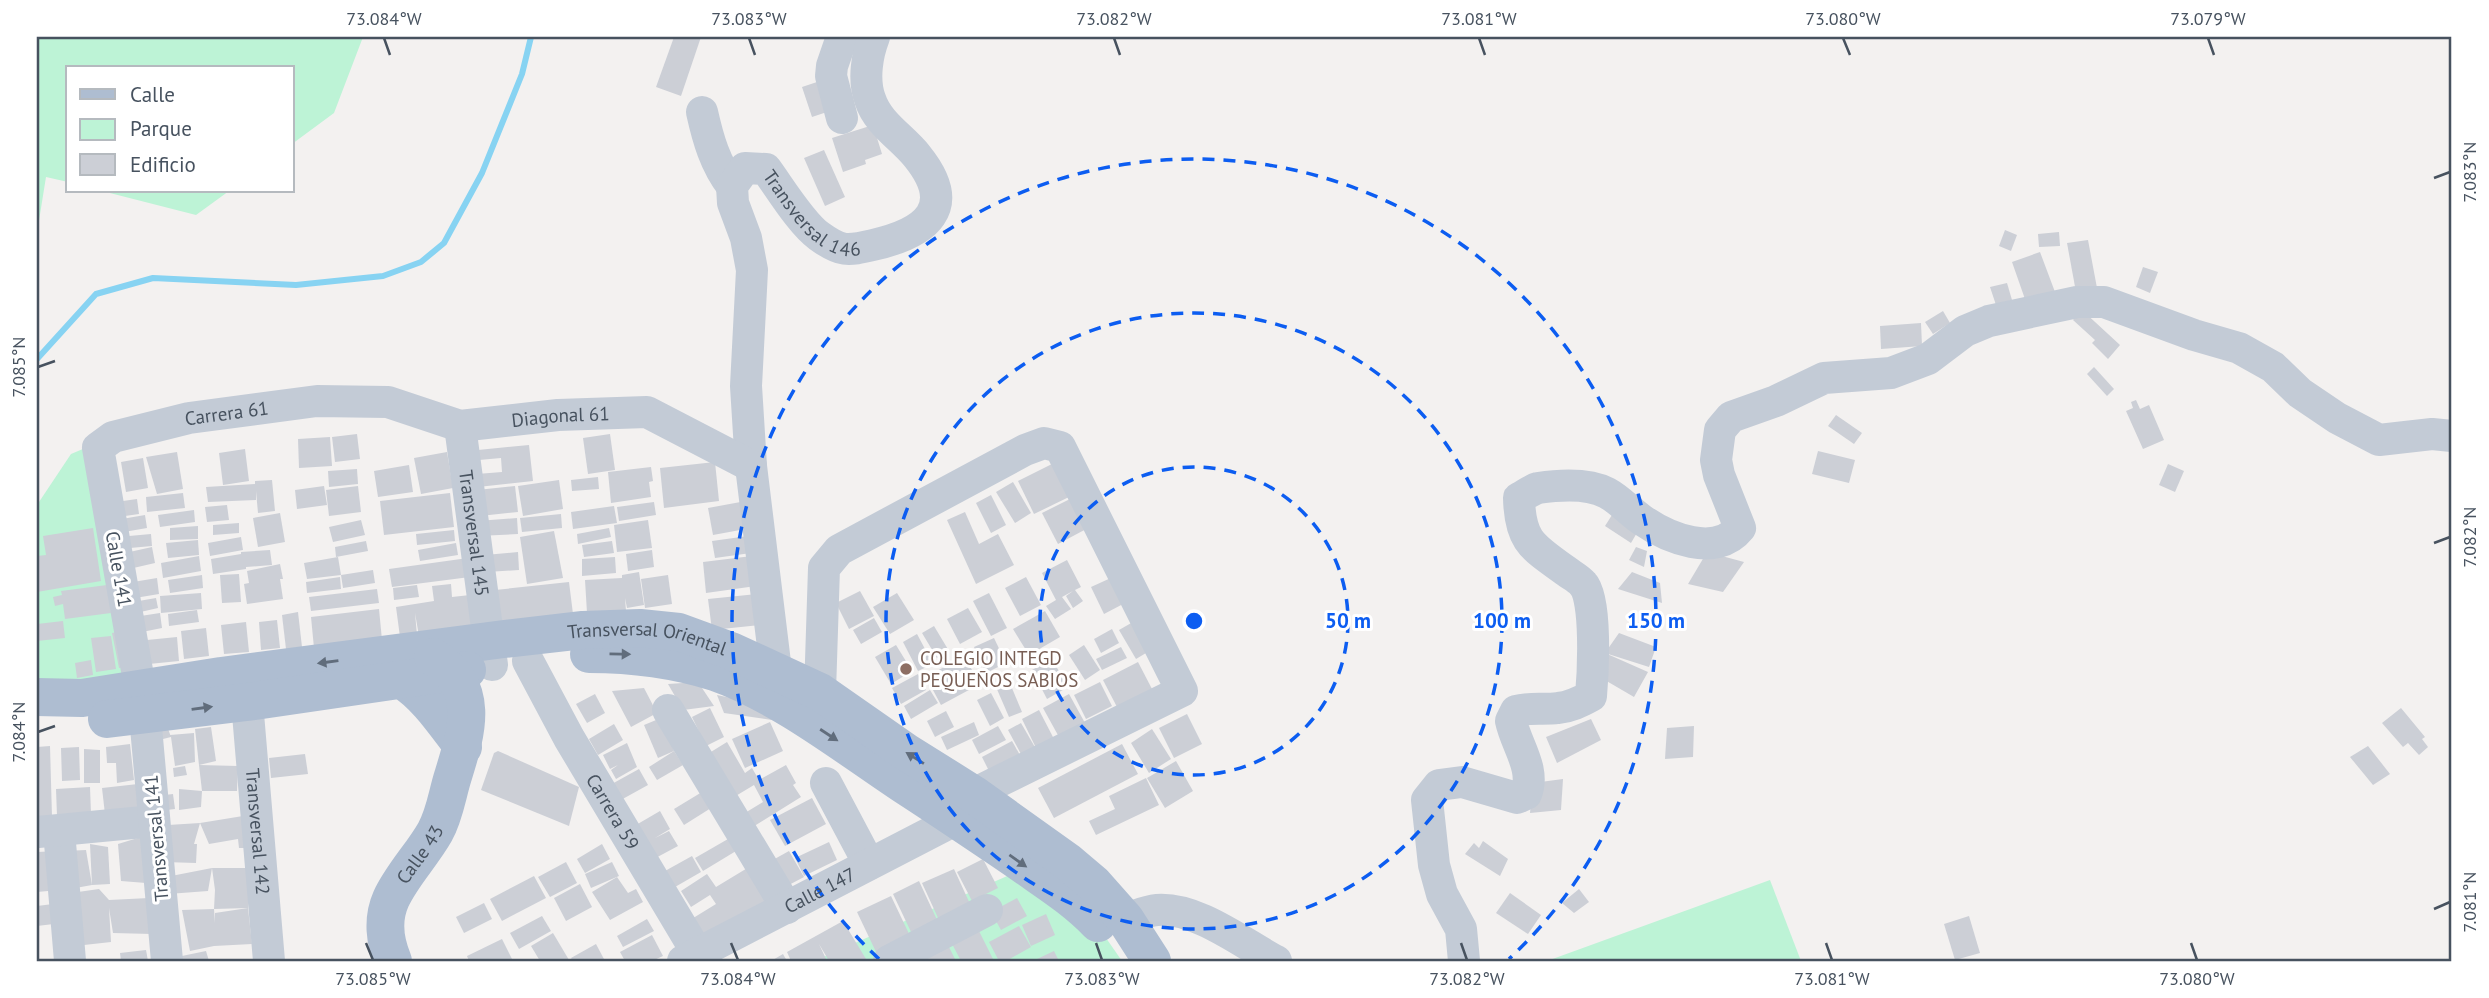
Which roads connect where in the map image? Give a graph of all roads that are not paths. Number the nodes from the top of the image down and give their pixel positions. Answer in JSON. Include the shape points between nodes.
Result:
{"nodes":[{"id":1,"x":842,"y":37,"type":"edge"},
{"id":2,"x":874,"y":37,"type":"edge"},
{"id":3,"x":702,"y":112,"type":"dead end"},
{"id":4,"x":842,"y":118,"type":"dead end"},
{"id":5,"x":732,"y":186,"type":"junction"},
{"id":6,"x":360,"y":402,"type":"joint"},
{"id":7,"x":460,"y":426,"type":"junction"},
{"id":8,"x":2452,"y":436,"type":"edge"},
{"id":9,"x":98,"y":448,"type":"joint"},
{"id":10,"x":751,"y":466,"type":"junction"},
{"id":11,"x":503,"y":656,"type":"junction"},
{"id":12,"x":409,"y":664,"type":"junction"},
{"id":13,"x":776,"y":671,"type":"junction"},
{"id":14,"x":452,"y":672,"type":"junction"},
{"id":15,"x":820,"y":692,"type":"junction"},
{"id":16,"x":37,"y":697,"type":"edge"},
{"id":17,"x":247,"y":702,"type":"junction"},
{"id":18,"x":143,"y":703,"type":"junction"},
{"id":19,"x":668,"y":709,"type":"dead end"},
{"id":20,"x":37,"y":720,"type":"edge"},
{"id":21,"x":463,"y":747,"type":"junction"},
{"id":22,"x":826,"y":783,"type":"dead end"},
{"id":23,"x":965,"y":806,"type":"junction"},
{"id":24,"x":154,"y":821,"type":"junction"},
{"id":25,"x":48,"y":831,"type":"edge"},
{"id":26,"x":869,"y":864,"type":"junction"},
{"id":27,"x":787,"y":908,"type":"junction"},
{"id":28,"x":987,"y":910,"type":"dead end"},
{"id":29,"x":1125,"y":919,"type":"junction"},
{"id":30,"x":694,"y":959,"type":"edge"},
{"id":31,"x":70,"y":961,"type":"edge"},
{"id":32,"x":167,"y":961,"type":"edge"},
{"id":33,"x":269,"y":961,"type":"edge"},
{"id":34,"x":393,"y":961,"type":"edge"},
{"id":35,"x":889,"y":961,"type":"edge"},
{"id":36,"x":1126,"y":961,"type":"edge"},
{"id":37,"x":1152,"y":961,"type":"edge"},
{"id":38,"x":1276,"y":961,"type":"edge"},
{"id":39,"x":1464,"y":961,"type":"edge"}],
"edges":[{"from":1,"to":4,"type":"street","via":[[831,76]]},
{"from":2,"to":5,"type":"street","name":"Transversal 146","via":[[868,51],[870,101],[934,182],[937,202],[930,219],[900,238],[854,250],[836,248],[812,231],[766,169],[745,168]]},
{"from":3,"to":5,"type":"street","via":[[715,158]]},
{"from":5,"to":10,"type":"street","name":"Transversal 146","via":[[752,270],[746,386]]},
{"from":6,"to":7,"type":"street","name":"Diagonal 61","via":[[388,402]]},
{"from":6,"to":9,"type":"street","name":"Carrera 61","via":[[317,401],[189,418],[113,437]]},
{"from":7,"to":10,"type":"street","name":"Diagonal 61","via":[[558,415],[648,412]]},
{"from":7,"to":11,"type":"street","name":"Transversal 145"},
{"from":8,"to":39,"type":"street","via":[[2379,440],[2337,418],[2300,393],[2273,367],[2239,348],[2105,302],[2077,302],[1989,321],[1965,331],[1928,359],[1891,373],[1824,378],[1731,417],[1720,430],[1716,460],[1740,528],[1727,539],[1709,544],[1686,541],[1642,520],[1609,494],[1592,487],[1535,489],[1519,498],[1520,520],[1530,544],[1584,584],[1590,602],[1591,696],[1556,709],[1529,708],[1517,712],[1511,721],[1529,770],[1526,794],[1517,798],[1462,782],[1439,785],[1427,800],[1434,865],[1442,894],[1461,929]]},
{"from":9,"to":18,"type":"street","name":"Calle 141"},
{"from":10,"to":13,"type":"street","name":"Transversal 146"},
{"from":11,"to":12,"type":"main road","name":"Transversal Oriental"},
{"from":11,"to":13,"type":"main road","name":"Transversal Oriental","via":[[583,630],[639,628],[679,632]]},
{"from":11,"to":14,"type":"main road","name":"Transversal Oriental"},
{"from":11,"to":23,"type":"main road","name":"Transversal Oriental","one_way":true,"via":[[626,654],[716,673],[756,690]]},
{"from":11,"to":30,"type":"street","name":"Carrera 59","via":[[569,738]]},
{"from":12,"to":14,"type":"main road","name":"Transversal Oriental"},
{"from":12,"to":17,"type":"main road","name":"Transversal Oriental"},
{"from":12,"to":18,"type":"main road","name":"Transversal Oriental","one_way":true,"via":[[221,676]]},
{"from":12,"to":21,"type":"main road","via":[[419,690]]},
{"from":13,"to":15,"type":"main road","name":"Transversal Oriental"},
{"from":14,"to":21,"type":"main road","name":"Calle 43","via":[[466,701]]},
{"from":23,"to":15,"type":"main road","name":"Transversal Oriental","one_way":true,"via":[[906,752]]},
{"from":15,"to":23,"type":"street","name":"Calle 147","via":[[824,568],[839,550],[1025,450],[1044,443],[1060,447],[1182,691]]},
{"from":16,"to":18,"type":"main road","name":"Transversal Oriental"},
{"from":18,"to":17,"type":"main road","name":"Transversal Oriental","one_way":true},
{"from":17,"to":33,"type":"street","name":"Transversal 142"},
{"from":18,"to":20,"type":"main road","name":"Transversal Oriental"},
{"from":18,"to":24,"type":"street","name":"Transversal 141"},
{"from":19,"to":27,"type":"street"},
{"from":21,"to":34,"type":"main road","name":"Calle 43","via":[[435,831],[391,900],[385,925]]},
{"from":22,"to":26,"type":"street"},
{"from":23,"to":26,"type":"street","name":"Calle 147"},
{"from":23,"to":29,"type":"main road","name":"Transversal Oriental","via":[[1068,862]]},
{"from":23,"to":36,"type":"main road","name":"Transversal Oriental","one_way":true,"via":[[1079,903],[1109,934]]},
{"from":24,"to":25,"type":"street"},
{"from":24,"to":32,"type":"street","name":"Transversal 141"},
{"from":25,"to":31,"type":"street"},
{"from":26,"to":27,"type":"street","name":"Calle 147"},
{"from":27,"to":30,"type":"street","name":"Calle 147"},
{"from":28,"to":35,"type":"street"},
{"from":29,"to":37,"type":"main road","name":"Transversal Oriental"},
{"from":29,"to":38,"type":"street","via":[[1154,910],[1188,915],[1230,933]]}]}
